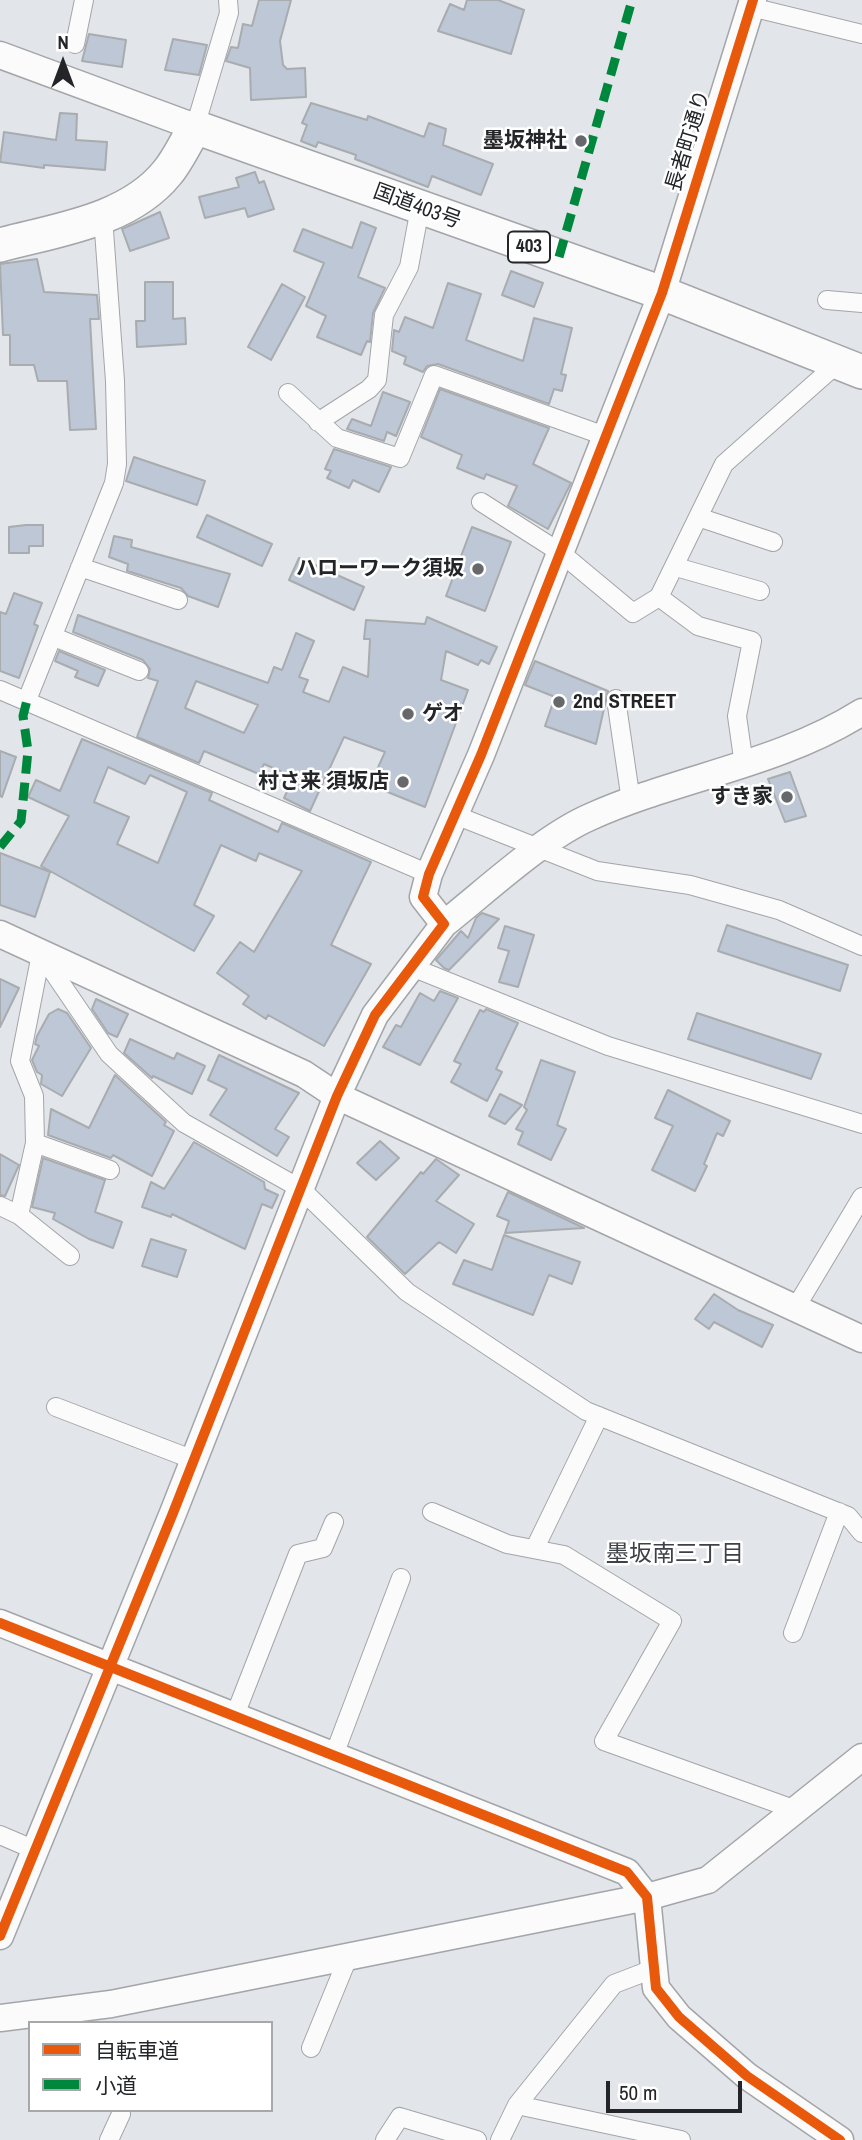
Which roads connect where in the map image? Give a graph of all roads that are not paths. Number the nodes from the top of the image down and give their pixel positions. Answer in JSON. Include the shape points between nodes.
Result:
{"nodes":[{"id":1,"x":83,"y":0,"type":"edge"},
{"id":2,"x":228,"y":0,"type":"edge"},
{"id":3,"x":752,"y":4,"type":"edge"},
{"id":4,"x":862,"y":34,"type":"edge"},
{"id":5,"x":75,"y":44,"type":"dead end"},
{"id":6,"x":0,"y":55,"type":"edge"},
{"id":7,"x":195,"y":127,"type":"junction"},
{"id":8,"x":420,"y":208,"type":"junction"},
{"id":9,"x":103,"y":217,"type":"junction"},
{"id":10,"x":0,"y":245,"type":"edge"},
{"id":11,"x":662,"y":293,"type":"junction"},
{"id":12,"x":827,"y":300,"type":"dead end"},
{"id":13,"x":862,"y":303,"type":"edge"},
{"id":14,"x":850,"y":367,"type":"edge"},
{"id":15,"x":288,"y":393,"type":"dead end"},
{"id":16,"x":318,"y":422,"type":"junction"},
{"id":17,"x":605,"y":436,"type":"junction"},
{"id":18,"x":481,"y":502,"type":"dead end"},
{"id":19,"x":698,"y":517,"type":"junction"},
{"id":20,"x":773,"y":542,"type":"dead end"},
{"id":21,"x":561,"y":553,"type":"junction"},
{"id":22,"x":80,"y":567,"type":"junction"},
{"id":23,"x":676,"y":567,"type":"junction"},
{"id":24,"x":760,"y":591,"type":"dead end"},
{"id":25,"x":659,"y":597,"type":"junction"},
{"id":26,"x":178,"y":600,"type":"dead end"},
{"id":27,"x":54,"y":636,"type":"junction"},
{"id":28,"x":139,"y":671,"type":"dead end"},
{"id":29,"x":0,"y":690,"type":"edge"},
{"id":30,"x":617,"y":699,"type":"dead end"},
{"id":31,"x":27,"y":700,"type":"junction"},
{"id":32,"x":862,"y":712,"type":"edge"},
{"id":33,"x":744,"y":765,"type":"junction"},
{"id":34,"x":631,"y":800,"type":"junction"},
{"id":35,"x":455,"y":815,"type":"junction"},
{"id":36,"x":541,"y":848,"type":"junction"},
{"id":37,"x":429,"y":874,"type":"junction"},
{"id":38,"x":444,"y":924,"type":"junction"},
{"id":39,"x":0,"y":934,"type":"edge"},
{"id":40,"x":862,"y":946,"type":"edge"},
{"id":41,"x":41,"y":954,"type":"junction"},
{"id":42,"x":409,"y":966,"type":"junction"},
{"id":43,"x":337,"y":1096,"type":"junction"},
{"id":44,"x":862,"y":1124,"type":"edge"},
{"id":45,"x":34,"y":1143,"type":"junction"},
{"id":46,"x":110,"y":1170,"type":"dead end"},
{"id":47,"x":301,"y":1189,"type":"junction"},
{"id":48,"x":862,"y":1197,"type":"edge"},
{"id":49,"x":0,"y":1206,"type":"edge"},
{"id":50,"x":19,"y":1215,"type":"junction"},
{"id":51,"x":70,"y":1256,"type":"dead end"},
{"id":52,"x":796,"y":1307,"type":"junction"},
{"id":53,"x":862,"y":1339,"type":"edge"},
{"id":54,"x":56,"y":1407,"type":"dead end"},
{"id":55,"x":599,"y":1416,"type":"junction"},
{"id":56,"x":194,"y":1460,"type":"junction"},
{"id":57,"x":432,"y":1512,"type":"dead end"},
{"id":58,"x":839,"y":1512,"type":"junction"},
{"id":59,"x":334,"y":1522,"type":"dead end"},
{"id":60,"x":862,"y":1533,"type":"edge"},
{"id":61,"x":535,"y":1548,"type":"junction"},
{"id":62,"x":401,"y":1578,"type":"dead end"},
{"id":63,"x":0,"y":1623,"type":"edge"},
{"id":64,"x":793,"y":1633,"type":"dead end"},
{"id":65,"x":110,"y":1665,"type":"junction"},
{"id":66,"x":235,"y":1715,"type":"junction"},
{"id":67,"x":334,"y":1755,"type":"junction"},
{"id":68,"x":862,"y":1757,"type":"edge"},
{"id":69,"x":796,"y":1810,"type":"junction"},
{"id":70,"x":0,"y":1835,"type":"edge"},
{"id":71,"x":35,"y":1850,"type":"junction"},
{"id":72,"x":647,"y":1897,"type":"junction"},
{"id":73,"x":0,"y":1937,"type":"edge"},
{"id":74,"x":349,"y":1955,"type":"junction"},
{"id":75,"x":653,"y":1969,"type":"junction"},
{"id":76,"x":0,"y":2018,"type":"edge"},
{"id":77,"x":311,"y":2048,"type":"dead end"},
{"id":78,"x":517,"y":2105,"type":"junction"},
{"id":79,"x":121,"y":2114,"type":"dead end"},
{"id":80,"x":109,"y":2140,"type":"edge"},
{"id":81,"x":385,"y":2140,"type":"edge"},
{"id":82,"x":477,"y":2140,"type":"edge"},
{"id":83,"x":500,"y":2140,"type":"edge"},
{"id":84,"x":681,"y":2140,"type":"edge"},
{"id":85,"x":840,"y":2140,"type":"edge"}],
"edges":[{"from":1,"to":5,"type":"street"},
{"from":2,"to":7,"type":"street","via":[[229,13]]},
{"from":3,"to":4,"type":"street"},
{"from":3,"to":11,"type":"street","name":"長者町通り"},
{"from":6,"to":7,"type":"street"},
{"from":7,"to":8,"type":"highway","name":"国道403号","number":"403"},
{"from":7,"to":9,"type":"highway","via":[[167,174],[136,200]]},
{"from":8,"to":11,"type":"highway","name":"国道403号","number":"403"},
{"from":8,"to":16,"type":"street","via":[[409,267],[384,315],[377,380]]},
{"from":9,"to":10,"type":"highway"},
{"from":9,"to":22,"type":"street","via":[[117,464],[114,483]]},
{"from":11,"to":14,"type":"highway","name":"国道403号","number":"403"},
{"from":11,"to":17,"type":"street","name":"長者町通り"},
{"from":12,"to":13,"type":"street"},
{"from":14,"to":19,"type":"street","via":[[724,464]]},
{"from":15,"to":16,"type":"street"},
{"from":16,"to":17,"type":"street","via":[[337,438],[401,458],[434,374]]},
{"from":17,"to":21,"type":"street","name":"長者町通り"},
{"from":18,"to":21,"type":"street"},
{"from":19,"to":20,"type":"street"},
{"from":19,"to":23,"type":"street"},
{"from":21,"to":25,"type":"street","via":[[633,613]]},
{"from":21,"to":35,"type":"street","name":"長者町通り"},
{"from":22,"to":26,"type":"street"},
{"from":22,"to":27,"type":"street"},
{"from":23,"to":24,"type":"street"},
{"from":23,"to":25,"type":"street"},
{"from":25,"to":33,"type":"street","via":[[698,626],[752,641],[737,716]]},
{"from":27,"to":28,"type":"street"},
{"from":27,"to":31,"type":"street"},
{"from":29,"to":31,"type":"street"},
{"from":30,"to":34,"type":"street"},
{"from":31,"to":37,"type":"street"},
{"from":32,"to":33,"type":"street","via":[[799,747]]},
{"from":33,"to":34,"type":"street"},
{"from":34,"to":36,"type":"street","via":[[587,818]]},
{"from":35,"to":36,"type":"street"},
{"from":35,"to":37,"type":"street","name":"長者町通り"},
{"from":36,"to":38,"type":"street"},
{"from":36,"to":40,"type":"street","via":[[597,871],[690,886],[779,910]]},
{"from":37,"to":38,"type":"street","via":[[423,897]]},
{"from":38,"to":42,"type":"street"},
{"from":39,"to":41,"type":"street"},
{"from":41,"to":43,"type":"street","via":[[304,1074]]},
{"from":41,"to":45,"type":"street","via":[[20,1061],[34,1096]]},
{"from":41,"to":47,"type":"street","via":[[109,1054],[184,1124]]},
{"from":42,"to":43,"type":"street","via":[[375,1016]]},
{"from":42,"to":44,"type":"street","via":[[608,1046]]},
{"from":43,"to":47,"type":"street"},
{"from":43,"to":52,"type":"street"},
{"from":45,"to":46,"type":"street"},
{"from":45,"to":50,"type":"street"},
{"from":47,"to":55,"type":"street","via":[[407,1292]]},
{"from":47,"to":56,"type":"street"},
{"from":48,"to":52,"type":"street"},
{"from":49,"to":50,"type":"street"},
{"from":50,"to":51,"type":"street"},
{"from":52,"to":53,"type":"street"},
{"from":54,"to":56,"type":"street"},
{"from":55,"to":58,"type":"street"},
{"from":55,"to":61,"type":"street"},
{"from":56,"to":65,"type":"street"},
{"from":57,"to":61,"type":"street","via":[[507,1544]]},
{"from":58,"to":60,"type":"street"},
{"from":58,"to":64,"type":"street"},
{"from":59,"to":66,"type":"street","via":[[323,1548],[298,1554]]},
{"from":61,"to":69,"type":"street","via":[[564,1555],[672,1621],[604,1741]]},
{"from":62,"to":67,"type":"street"},
{"from":63,"to":65,"type":"street"},
{"from":65,"to":66,"type":"street"},
{"from":65,"to":71,"type":"street"},
{"from":66,"to":67,"type":"street"},
{"from":67,"to":72,"type":"street","via":[[627,1872]]},
{"from":68,"to":69,"type":"street"},
{"from":69,"to":72,"type":"street","via":[[708,1880]]},
{"from":70,"to":71,"type":"street"},
{"from":71,"to":73,"type":"street"},
{"from":72,"to":74,"type":"street"},
{"from":72,"to":75,"type":"street"},
{"from":74,"to":76,"type":"street","via":[[111,2004]]},
{"from":74,"to":77,"type":"street"},
{"from":75,"to":78,"type":"street","via":[[614,1984]]},
{"from":75,"to":85,"type":"street","via":[[656,1987],[679,2017],[747,2076]]},
{"from":78,"to":83,"type":"street"},
{"from":78,"to":84,"type":"street"},
{"from":79,"to":80,"type":"street"},
{"from":81,"to":82,"type":"street","via":[[400,2117]]}]}
